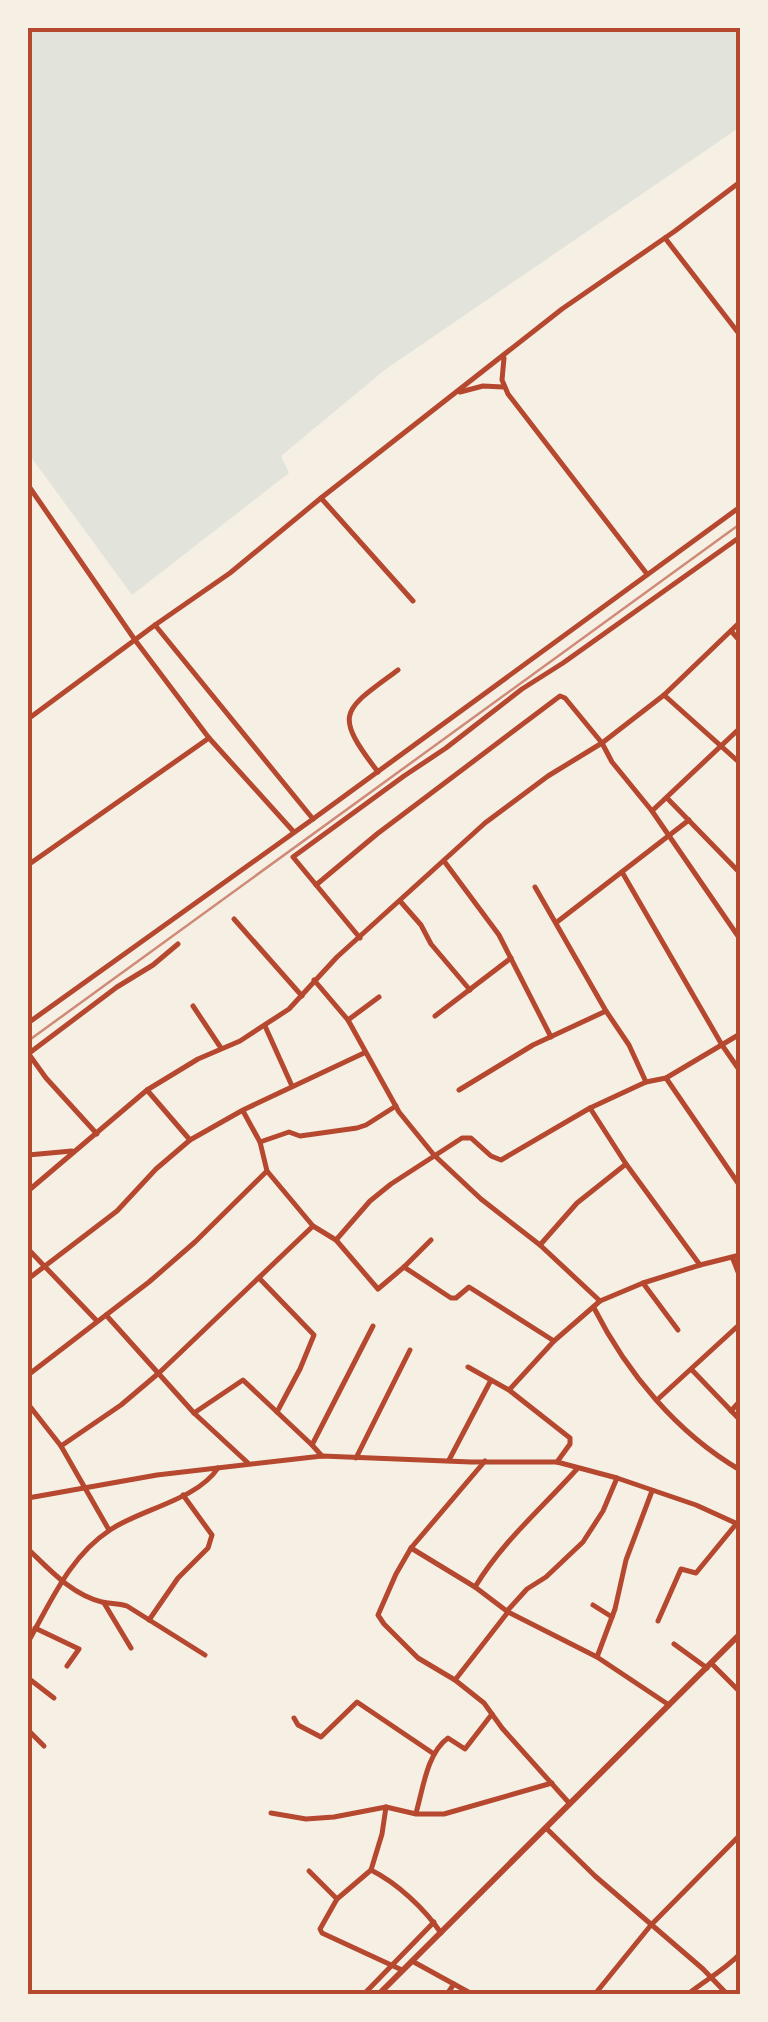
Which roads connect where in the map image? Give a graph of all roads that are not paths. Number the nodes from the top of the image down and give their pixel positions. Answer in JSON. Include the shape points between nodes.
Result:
{"nodes":[{"id":1,"x":740,"y":182,"type":"edge"},
{"id":2,"x":665,"y":238,"type":"junction"},
{"id":3,"x":740,"y":335,"type":"edge"},
{"id":4,"x":505,"y":355,"type":"junction"},
{"id":5,"x":504,"y":387,"type":"junction"},
{"id":6,"x":457,"y":392,"type":"junction"},
{"id":7,"x":28,"y":485,"type":"edge"},
{"id":8,"x":320,"y":498,"type":"junction"},
{"id":9,"x":740,"y":507,"type":"edge"},
{"id":10,"x":740,"y":537,"type":"edge"},
{"id":11,"x":647,"y":574,"type":"junction"},
{"id":12,"x":413,"y":601,"type":"dead end"},
{"id":13,"x":740,"y":622,"type":"edge"},
{"id":14,"x":155,"y":625,"type":"junction"},
{"id":15,"x":730,"y":631,"type":"junction"},
{"id":16,"x":134,"y":640,"type":"junction"},
{"id":17,"x":740,"y":641,"type":"edge"},
{"id":18,"x":398,"y":670,"type":"dead end"},
{"id":19,"x":664,"y":695,"type":"junction"},
{"id":20,"x":28,"y":719,"type":"edge"},
{"id":21,"x":740,"y":728,"type":"edge"},
{"id":22,"x":209,"y":738,"type":"junction"},
{"id":23,"x":602,"y":743,"type":"junction"},
{"id":24,"x":723,"y":747,"type":"junction"},
{"id":25,"x":740,"y":763,"type":"edge"},
{"id":26,"x":378,"y":772,"type":"junction"},
{"id":27,"x":667,"y":798,"type":"junction"},
{"id":28,"x":652,"y":811,"type":"junction"},
{"id":29,"x":313,"y":819,"type":"junction"},
{"id":30,"x":689,"y":820,"type":"junction"},
{"id":31,"x":294,"y":831,"type":"junction"},
{"id":32,"x":669,"y":837,"type":"junction"},
{"id":33,"x":444,"y":862,"type":"junction"},
{"id":34,"x":28,"y":865,"type":"edge"},
{"id":35,"x":622,"y":872,"type":"junction"},
{"id":36,"x":740,"y":873,"type":"edge"},
{"id":37,"x":316,"y":885,"type":"junction"},
{"id":38,"x":536,"y":888,"type":"dead end"},
{"id":39,"x":400,"y":901,"type":"junction"},
{"id":40,"x":234,"y":919,"type":"dead end"},
{"id":41,"x":556,"y":922,"type":"junction"},
{"id":42,"x":360,"y":938,"type":"junction"},
{"id":43,"x":740,"y":939,"type":"edge"},
{"id":44,"x":178,"y":944,"type":"dead end"},
{"id":45,"x":511,"y":958,"type":"junction"},
{"id":46,"x":314,"y":980,"type":"junction"},
{"id":47,"x":470,"y":990,"type":"junction"},
{"id":48,"x":302,"y":996,"type":"junction"},
{"id":49,"x":380,"y":997,"type":"dead end"},
{"id":50,"x":193,"y":1006,"type":"dead end"},
{"id":51,"x":606,"y":1011,"type":"junction"},
{"id":52,"x":435,"y":1016,"type":"dead end"},
{"id":53,"x":348,"y":1020,"type":"junction"},
{"id":54,"x":28,"y":1023,"type":"edge"},
{"id":55,"x":265,"y":1026,"type":"junction"},
{"id":56,"x":740,"y":1034,"type":"edge"},
{"id":57,"x":551,"y":1037,"type":"junction"},
{"id":58,"x":722,"y":1045,"type":"junction"},
{"id":59,"x":221,"y":1048,"type":"junction"},
{"id":60,"x":364,"y":1052,"type":"junction"},
{"id":61,"x":28,"y":1054,"type":"edge"},
{"id":62,"x":740,"y":1071,"type":"edge"},
{"id":63,"x":666,"y":1078,"type":"junction"},
{"id":64,"x":646,"y":1082,"type":"junction"},
{"id":65,"x":292,"y":1086,"type":"junction"},
{"id":66,"x":147,"y":1090,"type":"junction"},
{"id":67,"x":458,"y":1090,"type":"dead end"},
{"id":68,"x":396,"y":1106,"type":"junction"},
{"id":69,"x":590,"y":1108,"type":"junction"},
{"id":70,"x":243,"y":1110,"type":"junction"},
{"id":71,"x":97,"y":1134,"type":"junction"},
{"id":72,"x":190,"y":1140,"type":"junction"},
{"id":73,"x":260,"y":1142,"type":"junction"},
{"id":74,"x":75,"y":1151,"type":"junction"},
{"id":75,"x":28,"y":1155,"type":"edge"},
{"id":76,"x":434,"y":1155,"type":"junction"},
{"id":77,"x":626,"y":1164,"type":"junction"},
{"id":78,"x":267,"y":1171,"type":"junction"},
{"id":79,"x":740,"y":1186,"type":"edge"},
{"id":80,"x":28,"y":1192,"type":"edge"},
{"id":81,"x":313,"y":1226,"type":"junction"},
{"id":82,"x":336,"y":1240,"type":"junction"},
{"id":83,"x":431,"y":1240,"type":"dead end"},
{"id":84,"x":540,"y":1245,"type":"junction"},
{"id":85,"x":28,"y":1248,"type":"edge"},
{"id":86,"x":740,"y":1256,"type":"edge"},
{"id":87,"x":733,"y":1259,"type":"junction"},
{"id":88,"x":700,"y":1265,"type":"junction"},
{"id":89,"x":44,"y":1266,"type":"junction"},
{"id":90,"x":404,"y":1267,"type":"junction"},
{"id":91,"x":740,"y":1277,"type":"edge"},
{"id":92,"x":259,"y":1278,"type":"junction"},
{"id":93,"x":28,"y":1279,"type":"edge"},
{"id":94,"x":643,"y":1283,"type":"junction"},
{"id":95,"x":600,"y":1302,"type":"junction"},
{"id":96,"x":594,"y":1308,"type":"junction"},
{"id":97,"x":106,"y":1315,"type":"junction"},
{"id":98,"x":97,"y":1321,"type":"junction"},
{"id":99,"x":740,"y":1324,"type":"edge"},
{"id":100,"x":373,"y":1326,"type":"dead end"},
{"id":101,"x":678,"y":1330,"type":"dead end"},
{"id":102,"x":554,"y":1341,"type":"junction"},
{"id":103,"x":410,"y":1350,"type":"dead end"},
{"id":104,"x":468,"y":1367,"type":"dead end"},
{"id":105,"x":692,"y":1370,"type":"junction"},
{"id":106,"x":160,"y":1372,"type":"junction"},
{"id":107,"x":28,"y":1375,"type":"edge"},
{"id":108,"x":490,"y":1381,"type":"junction"},
{"id":109,"x":509,"y":1390,"type":"junction"},
{"id":110,"x":657,"y":1400,"type":"junction"},
{"id":111,"x":740,"y":1401,"type":"edge"},
{"id":112,"x":28,"y":1404,"type":"edge"},
{"id":113,"x":732,"y":1411,"type":"junction"},
{"id":114,"x":277,"y":1412,"type":"junction"},
{"id":115,"x":194,"y":1413,"type":"junction"},
{"id":116,"x":740,"y":1420,"type":"edge"},
{"id":117,"x":312,"y":1445,"type":"junction"},
{"id":118,"x":61,"y":1446,"type":"junction"},
{"id":119,"x":322,"y":1456,"type":"junction"},
{"id":120,"x":356,"y":1458,"type":"junction"},
{"id":121,"x":449,"y":1460,"type":"junction"},
{"id":122,"x":485,"y":1462,"type":"junction"},
{"id":123,"x":557,"y":1462,"type":"junction"},
{"id":124,"x":248,"y":1463,"type":"junction"},
{"id":125,"x":218,"y":1468,"type":"junction"},
{"id":126,"x":578,"y":1468,"type":"junction"},
{"id":127,"x":740,"y":1470,"type":"edge"},
{"id":128,"x":617,"y":1478,"type":"junction"},
{"id":129,"x":85,"y":1487,"type":"junction"},
{"id":130,"x":652,"y":1491,"type":"junction"},
{"id":131,"x":183,"y":1495,"type":"junction"},
{"id":132,"x":28,"y":1498,"type":"edge"},
{"id":133,"x":739,"y":1524,"type":"edge"},
{"id":134,"x":109,"y":1530,"type":"junction"},
{"id":135,"x":411,"y":1548,"type":"junction"},
{"id":136,"x":28,"y":1549,"type":"edge"},
{"id":137,"x":61,"y":1580,"type":"junction"},
{"id":138,"x":475,"y":1587,"type":"junction"},
{"id":139,"x":104,"y":1603,"type":"junction"},
{"id":140,"x":592,"y":1605,"type":"dead end"},
{"id":141,"x":508,"y":1611,"type":"junction"},
{"id":142,"x":612,"y":1617,"type":"junction"},
{"id":143,"x":149,"y":1620,"type":"junction"},
{"id":144,"x":658,"y":1621,"type":"dead end"},
{"id":145,"x":35,"y":1628,"type":"junction"},
{"id":146,"x":740,"y":1634,"type":"edge"},
{"id":147,"x":28,"y":1642,"type":"edge"},
{"id":148,"x":674,"y":1644,"type":"dead end"},
{"id":149,"x":130,"y":1648,"type":"dead end"},
{"id":150,"x":205,"y":1654,"type":"dead end"},
{"id":151,"x":597,"y":1657,"type":"junction"},
{"id":152,"x":67,"y":1666,"type":"dead end"},
{"id":153,"x":709,"y":1666,"type":"junction"},
{"id":154,"x":28,"y":1678,"type":"edge"},
{"id":155,"x":454,"y":1680,"type":"junction"},
{"id":156,"x":740,"y":1692,"type":"edge"},
{"id":157,"x":54,"y":1698,"type":"dead end"},
{"id":158,"x":670,"y":1705,"type":"junction"},
{"id":159,"x":492,"y":1714,"type":"junction"},
{"id":160,"x":294,"y":1718,"type":"dead end"},
{"id":161,"x":28,"y":1730,"type":"edge"},
{"id":162,"x":44,"y":1746,"type":"dead end"},
{"id":163,"x":434,"y":1754,"type":"junction"},
{"id":164,"x":552,"y":1783,"type":"junction"},
{"id":165,"x":570,"y":1804,"type":"junction"},
{"id":166,"x":386,"y":1808,"type":"junction"},
{"id":167,"x":272,"y":1812,"type":"dead end"},
{"id":168,"x":416,"y":1814,"type":"junction"},
{"id":169,"x":546,"y":1828,"type":"junction"},
{"id":170,"x":740,"y":1835,"type":"edge"},
{"id":171,"x":371,"y":1870,"type":"junction"},
{"id":172,"x":309,"y":1872,"type":"dead end"},
{"id":173,"x":337,"y":1899,"type":"junction"},
{"id":174,"x":434,"y":1922,"type":"junction"},
{"id":175,"x":651,"y":1925,"type":"junction"},
{"id":176,"x":441,"y":1932,"type":"junction"},
{"id":177,"x":740,"y":1954,"type":"edge"},
{"id":178,"x":412,"y":1961,"type":"junction"},
{"id":179,"x":392,"y":1965,"type":"junction"},
{"id":180,"x":403,"y":1970,"type":"junction"},
{"id":181,"x":710,"y":1977,"type":"junction"},
{"id":182,"x":454,"y":1984,"type":"junction"},
{"id":183,"x":602,"y":1986,"type":"junction"},
{"id":184,"x":364,"y":1994,"type":"edge"},
{"id":185,"x":379,"y":1994,"type":"edge"},
{"id":186,"x":447,"y":1994,"type":"edge"},
{"id":187,"x":472,"y":1994,"type":"edge"},
{"id":188,"x":595,"y":1994,"type":"edge"},
{"id":189,"x":610,"y":1994,"type":"edge"},
{"id":190,"x":688,"y":1994,"type":"edge"},
{"id":191,"x":727,"y":1994,"type":"edge"}],
"edges":[{"from":1,"to":2,"type":"street"},
{"from":2,"to":3,"type":"street"},
{"from":2,"to":4,"type":"street"},
{"from":4,"to":5,"type":"street"},
{"from":4,"to":6,"type":"street"},
{"from":5,"to":6,"type":"street"},
{"from":5,"to":11,"type":"street"},
{"from":6,"to":8,"type":"street"},
{"from":7,"to":16,"type":"street"},
{"from":8,"to":12,"type":"street"},
{"from":8,"to":14,"type":"street"},
{"from":9,"to":11,"type":"street"},
{"from":10,"to":37,"type":"street","via":[[292,857]]},
{"from":11,"to":26,"type":"street"},
{"from":13,"to":15,"type":"street"},
{"from":14,"to":16,"type":"street"},
{"from":14,"to":29,"type":"street"},
{"from":15,"to":17,"type":"street"},
{"from":15,"to":19,"type":"street"},
{"from":16,"to":20,"type":"street"},
{"from":16,"to":22,"type":"street"},
{"from":18,"to":26,"type":"street","via":[[353,704],[348,717]]},
{"from":19,"to":23,"type":"street"},
{"from":19,"to":24,"type":"street"},
{"from":21,"to":24,"type":"street"},
{"from":22,"to":31,"type":"street"},
{"from":22,"to":34,"type":"street"},
{"from":23,"to":28,"type":"street"},
{"from":23,"to":33,"type":"street","via":[[502,809]]},
{"from":23,"to":37,"type":"street","via":[[565,698],[556,697]]},
{"from":24,"to":25,"type":"street"},
{"from":24,"to":27,"type":"street"},
{"from":26,"to":29,"type":"street"},
{"from":27,"to":28,"type":"street"},
{"from":27,"to":30,"type":"street"},
{"from":28,"to":32,"type":"street"},
{"from":29,"to":31,"type":"street"},
{"from":30,"to":32,"type":"street"},
{"from":30,"to":36,"type":"street"},
{"from":31,"to":54,"type":"street"},
{"from":32,"to":35,"type":"street"},
{"from":32,"to":43,"type":"street"},
{"from":33,"to":39,"type":"street"},
{"from":33,"to":45,"type":"street"},
{"from":35,"to":41,"type":"street"},
{"from":35,"to":58,"type":"street"},
{"from":37,"to":42,"type":"street"},
{"from":38,"to":41,"type":"street"},
{"from":39,"to":42,"type":"street"},
{"from":39,"to":47,"type":"street"},
{"from":40,"to":48,"type":"street"},
{"from":41,"to":51,"type":"street"},
{"from":42,"to":46,"type":"street"},
{"from":44,"to":61,"type":"street"},
{"from":45,"to":47,"type":"street"},
{"from":45,"to":57,"type":"street"},
{"from":46,"to":48,"type":"street"},
{"from":46,"to":53,"type":"street"},
{"from":47,"to":52,"type":"street"},
{"from":48,"to":55,"type":"street"},
{"from":49,"to":53,"type":"street"},
{"from":50,"to":59,"type":"street"},
{"from":51,"to":57,"type":"street"},
{"from":51,"to":64,"type":"street"},
{"from":53,"to":60,"type":"street"},
{"from":55,"to":59,"type":"street"},
{"from":55,"to":65,"type":"street"},
{"from":56,"to":58,"type":"street"},
{"from":57,"to":67,"type":"street"},
{"from":58,"to":62,"type":"street"},
{"from":58,"to":63,"type":"street"},
{"from":59,"to":66,"type":"street"},
{"from":60,"to":65,"type":"street"},
{"from":60,"to":68,"type":"street"},
{"from":61,"to":71,"type":"street"},
{"from":63,"to":64,"type":"street"},
{"from":63,"to":79,"type":"street"},
{"from":64,"to":69,"type":"street"},
{"from":65,"to":70,"type":"street"},
{"from":66,"to":71,"type":"street"},
{"from":66,"to":72,"type":"street"},
{"from":68,"to":73,"type":"street","via":[[357,1128],[307,1136],[289,1132]]},
{"from":68,"to":76,"type":"street"},
{"from":69,"to":76,"type":"street","via":[[501,1160],[468,1137]]},
{"from":69,"to":77,"type":"street"},
{"from":70,"to":72,"type":"street"},
{"from":70,"to":73,"type":"street"},
{"from":71,"to":74,"type":"street"},
{"from":72,"to":89,"type":"street","via":[[117,1211]]},
{"from":73,"to":78,"type":"street"},
{"from":74,"to":75,"type":"street"},
{"from":74,"to":80,"type":"street"},
{"from":76,"to":82,"type":"street","via":[[370,1201]]},
{"from":76,"to":84,"type":"street"},
{"from":77,"to":84,"type":"street","via":[[576,1203]]},
{"from":77,"to":88,"type":"street"},
{"from":78,"to":81,"type":"street"},
{"from":78,"to":97,"type":"street"},
{"from":81,"to":82,"type":"street"},
{"from":81,"to":92,"type":"street"},
{"from":82,"to":90,"type":"street","via":[[378,1289]]},
{"from":83,"to":90,"type":"street"},
{"from":84,"to":95,"type":"street"},
{"from":85,"to":89,"type":"street"},
{"from":86,"to":87,"type":"street"},
{"from":87,"to":88,"type":"street"},
{"from":87,"to":91,"type":"street"},
{"from":88,"to":94,"type":"street"},
{"from":89,"to":93,"type":"street"},
{"from":89,"to":98,"type":"street"},
{"from":90,"to":102,"type":"street","via":[[451,1298],[469,1287]]},
{"from":92,"to":106,"type":"street"},
{"from":92,"to":114,"type":"street","via":[[314,1335]]},
{"from":94,"to":95,"type":"street"},
{"from":94,"to":101,"type":"street"},
{"from":95,"to":96,"type":"street"},
{"from":96,"to":102,"type":"street"},
{"from":96,"to":110,"type":"street"},
{"from":97,"to":98,"type":"street"},
{"from":97,"to":106,"type":"street"},
{"from":98,"to":107,"type":"street"},
{"from":99,"to":105,"type":"street"},
{"from":100,"to":117,"type":"street"},
{"from":102,"to":109,"type":"street"},
{"from":103,"to":120,"type":"street"},
{"from":104,"to":108,"type":"street"},
{"from":105,"to":110,"type":"street"},
{"from":105,"to":113,"type":"street"},
{"from":106,"to":115,"type":"street"},
{"from":106,"to":118,"type":"street"},
{"from":108,"to":109,"type":"street"},
{"from":108,"to":121,"type":"street"},
{"from":109,"to":123,"type":"street","via":[[570,1438]]},
{"from":110,"to":127,"type":"street","via":[[694,1439]]},
{"from":111,"to":113,"type":"street"},
{"from":112,"to":118,"type":"street"},
{"from":113,"to":116,"type":"street"},
{"from":114,"to":115,"type":"street","via":[[242,1380]]},
{"from":114,"to":117,"type":"street"},
{"from":115,"to":124,"type":"street"},
{"from":117,"to":119,"type":"street"},
{"from":118,"to":129,"type":"street"},
{"from":119,"to":120,"type":"street"},
{"from":119,"to":124,"type":"street"},
{"from":120,"to":121,"type":"street"},
{"from":121,"to":122,"type":"street"},
{"from":122,"to":123,"type":"street"},
{"from":122,"to":135,"type":"street"},
{"from":123,"to":126,"type":"street"},
{"from":124,"to":125,"type":"street"},
{"from":125,"to":129,"type":"street"},
{"from":125,"to":131,"type":"street"},
{"from":126,"to":128,"type":"street"},
{"from":126,"to":138,"type":"street","via":[[506,1543]]},
{"from":128,"to":130,"type":"street"},
{"from":128,"to":141,"type":"street","via":[[583,1542]]},
{"from":129,"to":132,"type":"street"},
{"from":129,"to":134,"type":"street"},
{"from":130,"to":133,"type":"street"},
{"from":130,"to":142,"type":"street"},
{"from":131,"to":134,"type":"street"},
{"from":131,"to":143,"type":"street","via":[[211,1543]]},
{"from":133,"to":144,"type":"street","via":[[696,1573],[681,1570]]},
{"from":134,"to":137,"type":"street"},
{"from":135,"to":138,"type":"street"},
{"from":135,"to":155,"type":"street","via":[[378,1615],[418,1658]]},
{"from":136,"to":137,"type":"street"},
{"from":137,"to":139,"type":"street"},
{"from":137,"to":145,"type":"street"},
{"from":138,"to":141,"type":"street"},
{"from":139,"to":143,"type":"street","via":[[127,1606]]},
{"from":139,"to":149,"type":"street"},
{"from":140,"to":142,"type":"street"},
{"from":141,"to":151,"type":"street"},
{"from":141,"to":155,"type":"street"},
{"from":142,"to":151,"type":"street"},
{"from":143,"to":150,"type":"street"},
{"from":145,"to":147,"type":"street"},
{"from":145,"to":152,"type":"street","via":[[80,1649]]},
{"from":146,"to":153,"type":"street"},
{"from":148,"to":153,"type":"street"},
{"from":151,"to":158,"type":"street"},
{"from":153,"to":156,"type":"street"},
{"from":153,"to":158,"type":"street"},
{"from":154,"to":157,"type":"street"},
{"from":155,"to":159,"type":"street"},
{"from":158,"to":165,"type":"street"},
{"from":159,"to":163,"type":"street","via":[[465,1749],[448,1738]]},
{"from":159,"to":164,"type":"street"},
{"from":160,"to":163,"type":"street","via":[[321,1737],[357,1702]]},
{"from":161,"to":162,"type":"street"},
{"from":163,"to":168,"type":"street"},
{"from":164,"to":165,"type":"street"},
{"from":164,"to":168,"type":"street","via":[[444,1814]]},
{"from":165,"to":169,"type":"street"},
{"from":166,"to":167,"type":"street","via":[[306,1819]]},
{"from":166,"to":168,"type":"street"},
{"from":166,"to":171,"type":"street"},
{"from":169,"to":175,"type":"street"},
{"from":169,"to":176,"type":"street"},
{"from":170,"to":175,"type":"street"},
{"from":171,"to":173,"type":"street"},
{"from":171,"to":174,"type":"street"},
{"from":172,"to":173,"type":"street"},
{"from":173,"to":179,"type":"street","via":[[320,1931]]},
{"from":174,"to":176,"type":"street"},
{"from":174,"to":179,"type":"street"},
{"from":175,"to":181,"type":"street"},
{"from":175,"to":183,"type":"street"},
{"from":176,"to":178,"type":"street"},
{"from":177,"to":181,"type":"street"},
{"from":178,"to":180,"type":"street"},
{"from":178,"to":182,"type":"street"},
{"from":179,"to":180,"type":"street"},
{"from":179,"to":184,"type":"street"},
{"from":180,"to":185,"type":"street"},
{"from":181,"to":190,"type":"street"},
{"from":181,"to":191,"type":"street"},
{"from":182,"to":186,"type":"street"},
{"from":182,"to":187,"type":"street"},
{"from":183,"to":188,"type":"street"},
{"from":183,"to":189,"type":"street"}]}
